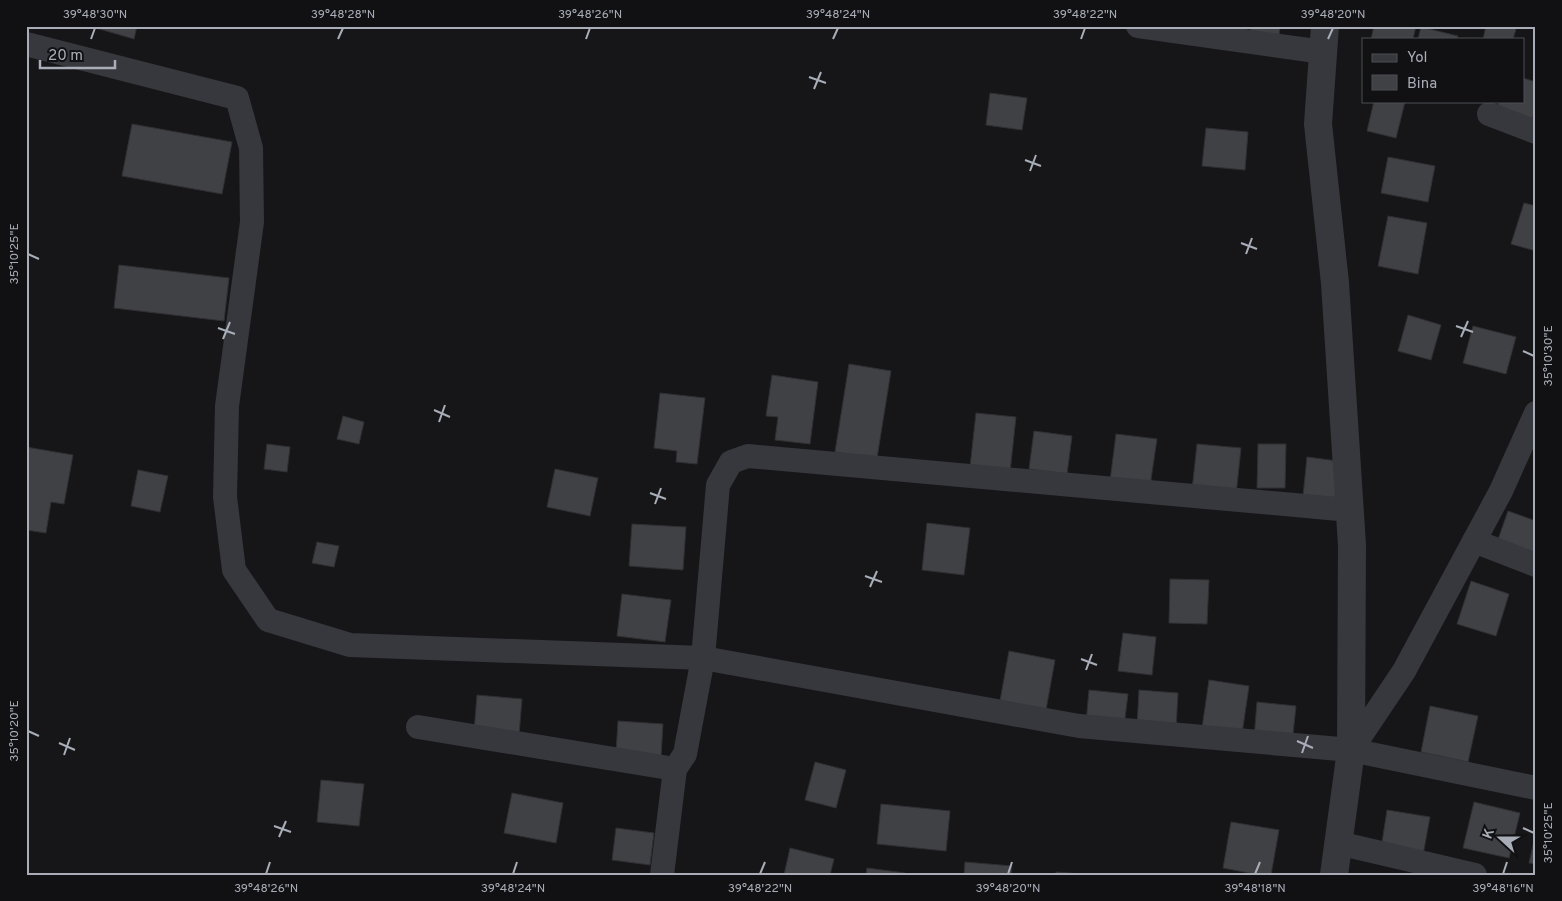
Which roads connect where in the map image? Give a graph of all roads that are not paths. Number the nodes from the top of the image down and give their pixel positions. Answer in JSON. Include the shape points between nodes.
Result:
{"nodes":[{"id":1,"x":1138,"y":26,"type":"edge"},
{"id":2,"x":1324,"y":39,"type":"edge"},
{"id":3,"x":26,"y":44,"type":"edge"},
{"id":4,"x":1489,"y":114,"type":"dead end"},
{"id":5,"x":1536,"y":132,"type":"edge"},
{"id":6,"x":1536,"y":413,"type":"edge"},
{"id":7,"x":1350,"y":510,"type":"junction"},
{"id":8,"x":1474,"y":542,"type":"junction"},
{"id":9,"x":1536,"y":565,"type":"edge"},
{"id":10,"x":703,"y":658,"type":"junction"},
{"id":11,"x":418,"y":727,"type":"dead end"},
{"id":12,"x":1351,"y":750,"type":"junction"},
{"id":13,"x":675,"y":769,"type":"junction"},
{"id":14,"x":1536,"y":788,"type":"edge"},
{"id":15,"x":1338,"y":843,"type":"junction"},
{"id":16,"x":662,"y":875,"type":"edge"},
{"id":17,"x":1334,"y":875,"type":"edge"},
{"id":18,"x":1475,"y":875,"type":"edge"}],
"edges":[{"from":1,"to":2,"type":"street"},
{"from":2,"to":7,"type":"street","via":[[1318,124],[1334,283]]},
{"from":3,"to":10,"type":"street","via":[[237,98],[251,148],[252,222],[227,406],[225,497],[234,570],[268,620],[350,645]]},
{"from":4,"to":5,"type":"street"},
{"from":6,"to":8,"type":"street"},
{"from":7,"to":10,"type":"street","via":[[748,456],[730,462],[718,485]]},
{"from":7,"to":12,"type":"street"},
{"from":8,"to":9,"type":"street"},
{"from":8,"to":12,"type":"street","via":[[1404,671]]},
{"from":10,"to":12,"type":"street","via":[[1079,726]]},
{"from":10,"to":13,"type":"street","via":[[685,754]]},
{"from":11,"to":13,"type":"street"},
{"from":12,"to":14,"type":"street"},
{"from":12,"to":15,"type":"street"},
{"from":13,"to":16,"type":"street"},
{"from":15,"to":17,"type":"street"},
{"from":15,"to":18,"type":"street"}]}
